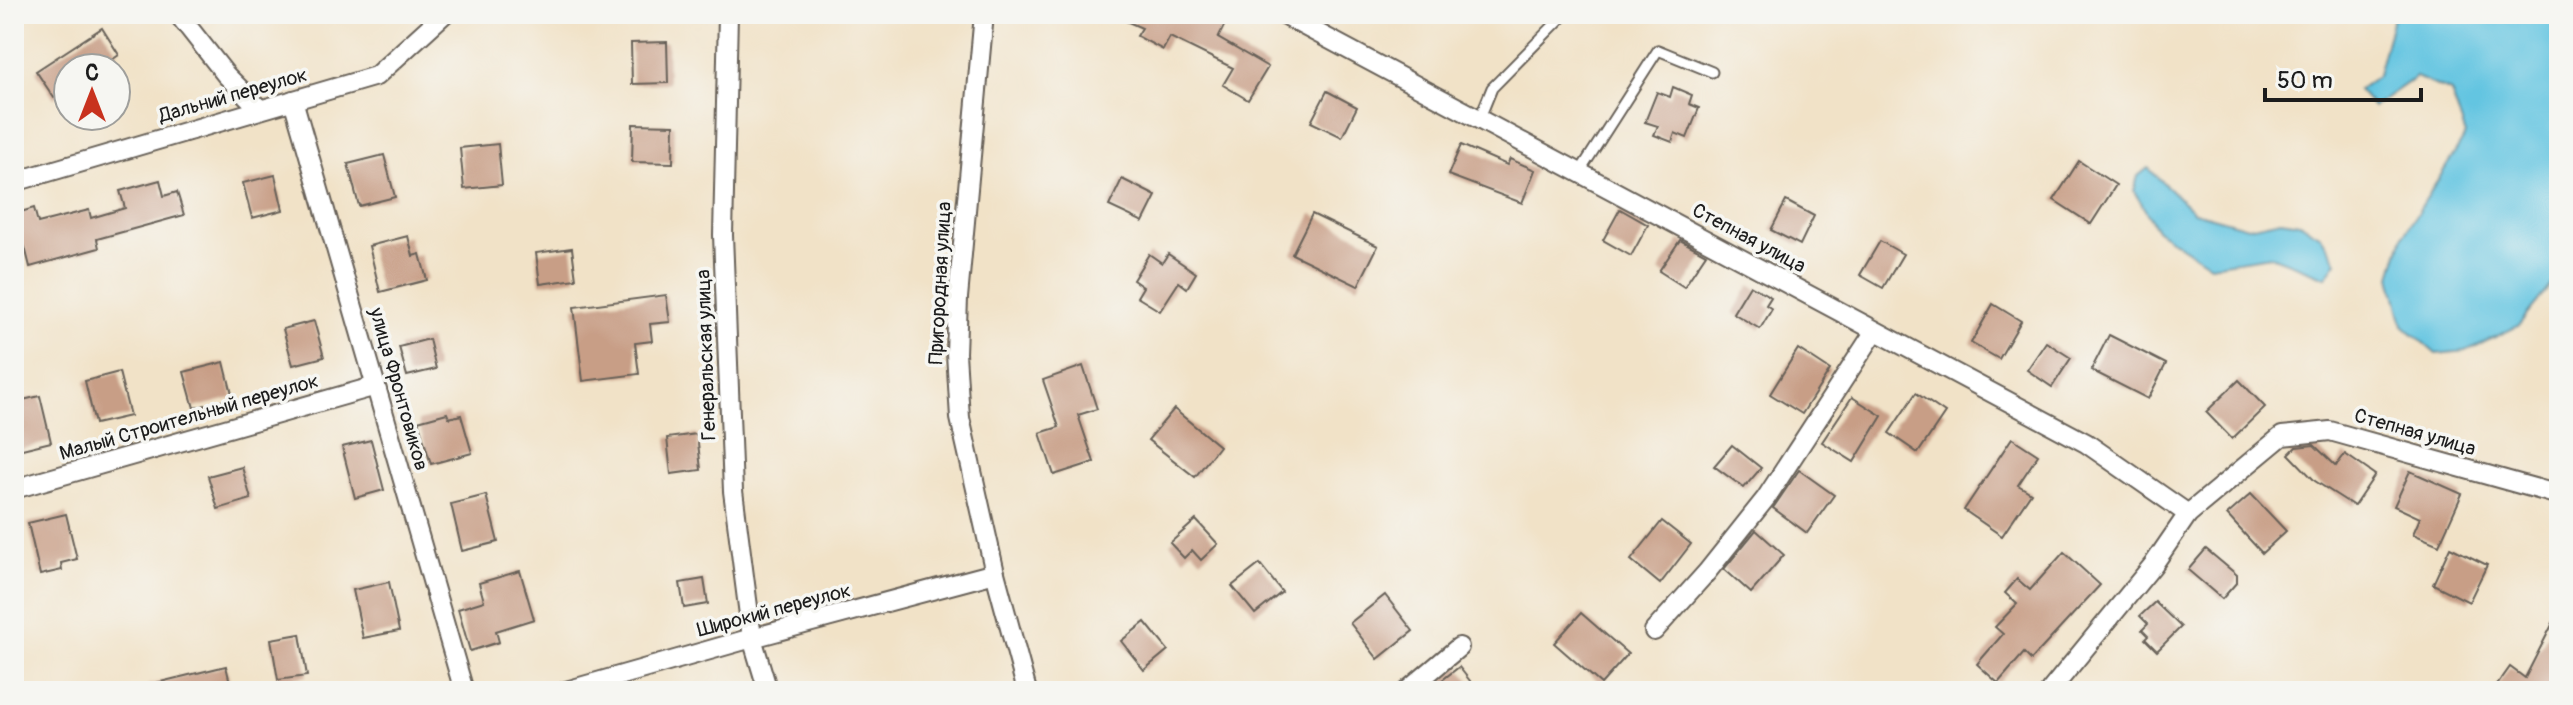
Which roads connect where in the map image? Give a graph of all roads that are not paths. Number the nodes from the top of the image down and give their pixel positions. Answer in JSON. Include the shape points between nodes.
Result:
{"nodes":[{"id":1,"x":178,"y":14,"type":"edge"},
{"id":2,"x":444,"y":14,"type":"edge"},
{"id":3,"x":728,"y":14,"type":"edge"},
{"id":4,"x":984,"y":14,"type":"edge"},
{"id":5,"x":1282,"y":14,"type":"edge"},
{"id":6,"x":1565,"y":14,"type":"edge"},
{"id":7,"x":1712,"y":72,"type":"dead end"},
{"id":8,"x":293,"y":100,"type":"junction"},
{"id":9,"x":260,"y":109,"type":"junction"},
{"id":10,"x":1479,"y":120,"type":"junction"},
{"id":11,"x":1579,"y":173,"type":"junction"},
{"id":12,"x":14,"y":182,"type":"edge"},
{"id":13,"x":1875,"y":331,"type":"junction"},
{"id":14,"x":376,"y":386,"type":"junction"},
{"id":15,"x":14,"y":489,"type":"edge"},
{"id":16,"x":2559,"y":495,"type":"edge"},
{"id":17,"x":2188,"y":514,"type":"junction"},
{"id":18,"x":995,"y":573,"type":"junction"},
{"id":19,"x":1654,"y":631,"type":"dead end"},
{"id":20,"x":752,"y":638,"type":"junction"},
{"id":21,"x":1459,"y":647,"type":"dead end"},
{"id":22,"x":464,"y":691,"type":"edge"},
{"id":23,"x":566,"y":691,"type":"edge"},
{"id":24,"x":768,"y":691,"type":"edge"},
{"id":25,"x":1027,"y":691,"type":"edge"},
{"id":26,"x":1407,"y":691,"type":"edge"},
{"id":27,"x":2050,"y":691,"type":"edge"}],
"edges":[{"from":1,"to":9,"type":"street"},
{"from":2,"to":8,"type":"street","name":"Дальний переулок","via":[[376,76]]},
{"from":3,"to":20,"type":"street","name":"Генеральская улица","via":[[723,251],[733,491]]},
{"from":4,"to":18,"type":"street","name":"Пригородная улица","via":[[956,353],[960,418]]},
{"from":5,"to":10,"type":"street","name":"Степная улица"},
{"from":6,"to":10,"type":"lane","via":[[1492,88]]},
{"from":7,"to":11,"type":"lane","via":[[1658,50]]},
{"from":8,"to":9,"type":"street","name":"Дальний переулок"},
{"from":8,"to":14,"type":"street","name":"улица Фронтовиков"},
{"from":9,"to":12,"type":"street","name":"Дальний переулок"},
{"from":10,"to":11,"type":"street","name":"Степная улица"},
{"from":11,"to":13,"type":"street","name":"Степная улица"},
{"from":13,"to":17,"type":"street","name":"Степная улица","via":[[2086,443]]},
{"from":13,"to":19,"type":"street","via":[[1766,498]]},
{"from":14,"to":15,"type":"street","name":"Малый Строительный переулок"},
{"from":14,"to":22,"type":"street","name":"улица Фронтовиков"},
{"from":16,"to":17,"type":"street","name":"Степная улица","via":[[2330,431],[2282,436]]},
{"from":17,"to":27,"type":"street","name":"Степная улица"},
{"from":18,"to":20,"type":"street","name":"Широкий переулок"},
{"from":18,"to":25,"type":"street","name":"Пригородная улица"},
{"from":20,"to":23,"type":"street","name":"Широкий переулок"},
{"from":20,"to":24,"type":"street","name":"Генеральская улица"},
{"from":21,"to":26,"type":"street"}]}
